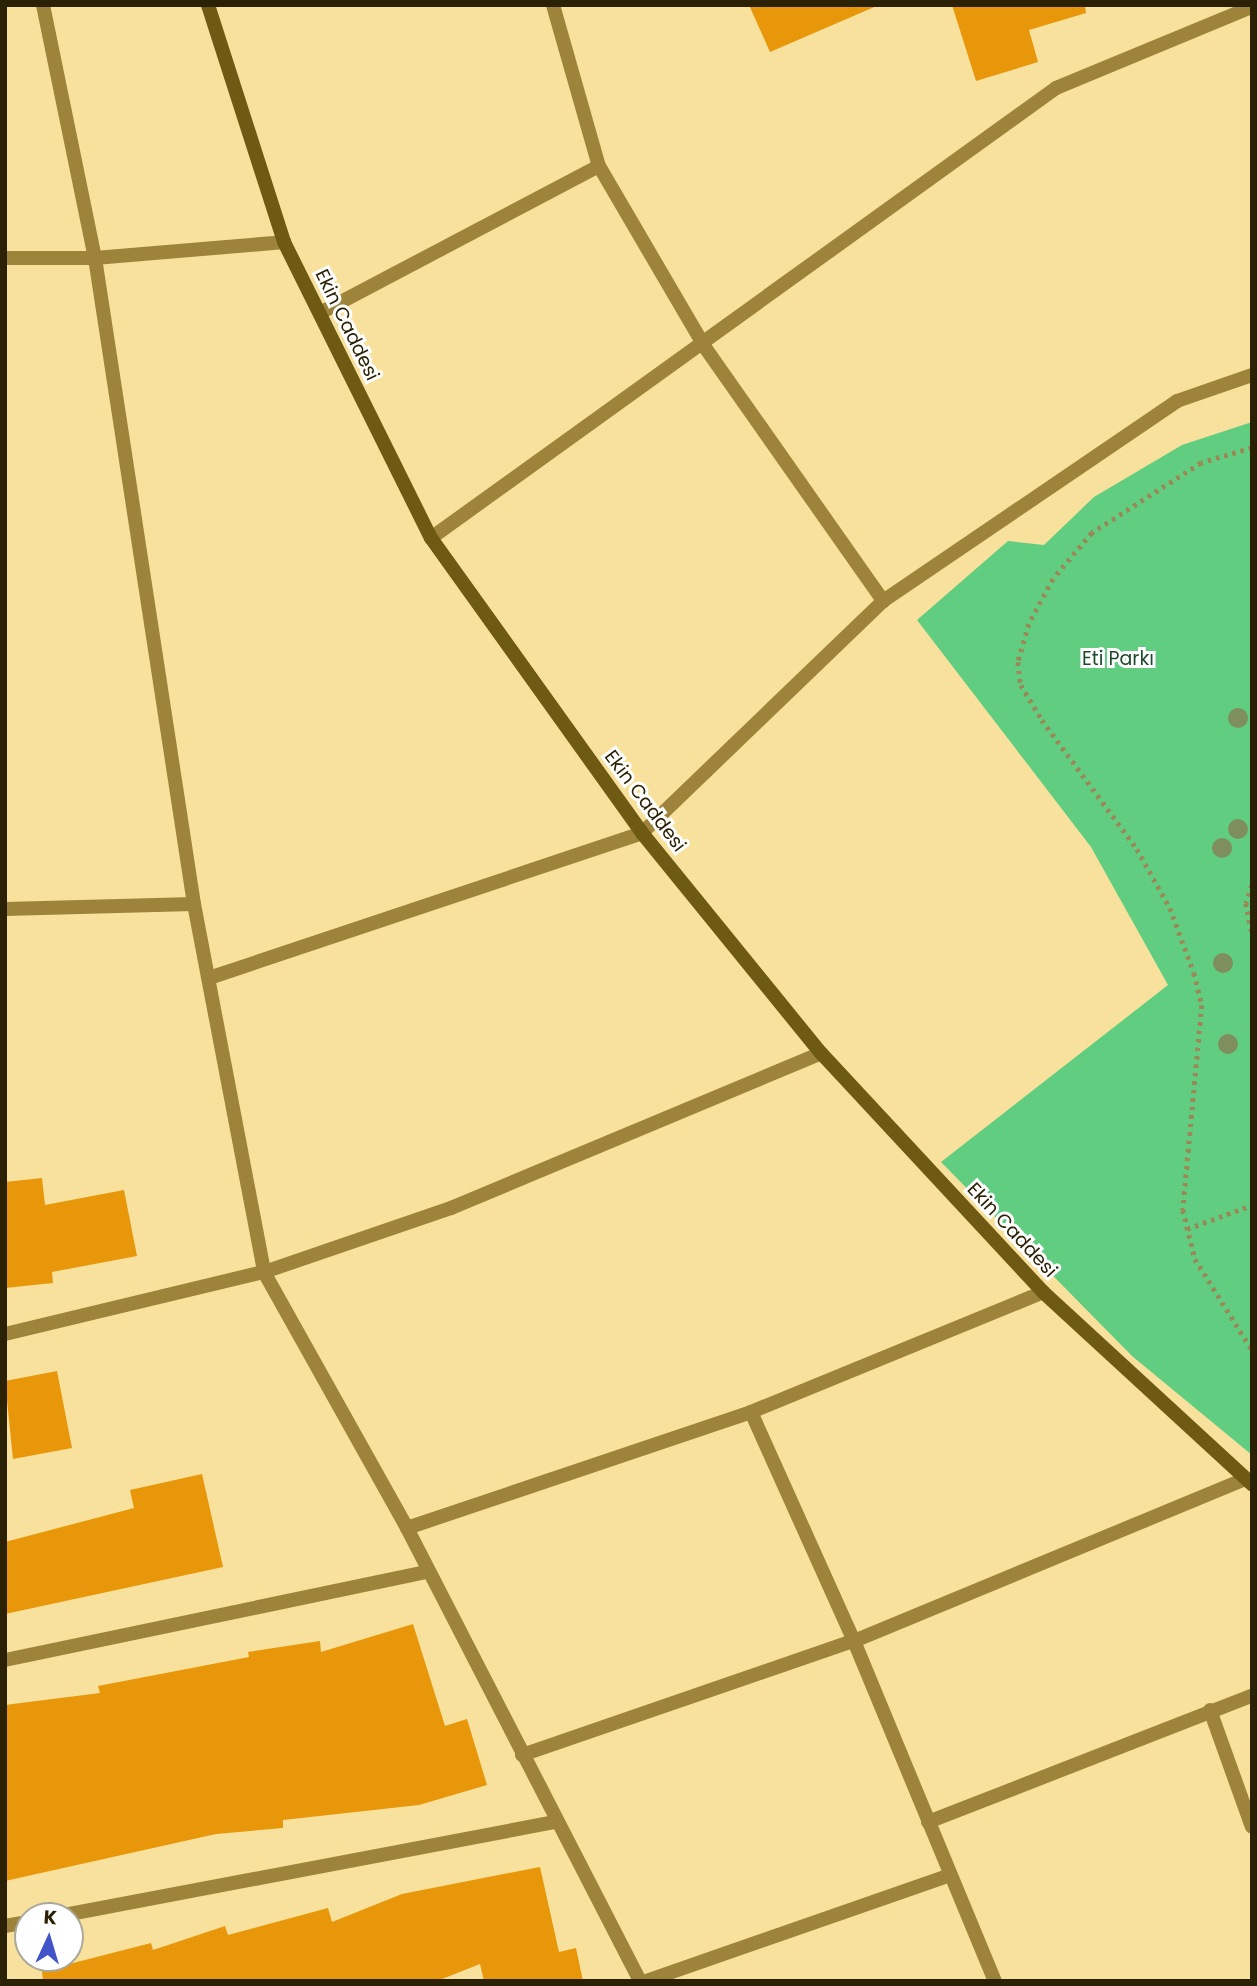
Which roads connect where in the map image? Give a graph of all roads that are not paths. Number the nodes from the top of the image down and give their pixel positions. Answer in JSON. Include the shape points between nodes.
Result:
{"nodes":[{"id":1,"x":43,"y":5,"type":"edge"},
{"id":2,"x":208,"y":5,"type":"edge"},
{"id":3,"x":553,"y":5,"type":"edge"},
{"id":4,"x":1252,"y":7,"type":"edge"},
{"id":5,"x":599,"y":166,"type":"junction"},
{"id":6,"x":284,"y":242,"type":"junction"},
{"id":7,"x":5,"y":258,"type":"edge"},
{"id":8,"x":95,"y":258,"type":"junction"},
{"id":9,"x":320,"y":313,"type":"junction"},
{"id":10,"x":704,"y":346,"type":"junction"},
{"id":11,"x":1252,"y":375,"type":"edge"},
{"id":12,"x":431,"y":538,"type":"junction"},
{"id":13,"x":883,"y":601,"type":"junction"},
{"id":14,"x":642,"y":833,"type":"junction"},
{"id":15,"x":194,"y":904,"type":"junction"},
{"id":16,"x":5,"y":909,"type":"edge"},
{"id":17,"x":212,"y":977,"type":"junction"},
{"id":18,"x":821,"y":1054,"type":"junction"},
{"id":19,"x":264,"y":1272,"type":"junction"},
{"id":20,"x":1042,"y":1292,"type":"junction"},
{"id":21,"x":5,"y":1334,"type":"edge"},
{"id":22,"x":751,"y":1412,"type":"junction"},
{"id":23,"x":1249,"y":1482,"type":"edge"},
{"id":24,"x":407,"y":1528,"type":"junction"},
{"id":25,"x":428,"y":1572,"type":"junction"},
{"id":26,"x":854,"y":1641,"type":"junction"},
{"id":27,"x":5,"y":1660,"type":"edge"},
{"id":28,"x":1252,"y":1696,"type":"edge"},
{"id":29,"x":1210,"y":1710,"type":"junction"},
{"id":30,"x":522,"y":1755,"type":"junction"},
{"id":31,"x":555,"y":1822,"type":"junction"},
{"id":32,"x":928,"y":1822,"type":"junction"},
{"id":33,"x":1252,"y":1827,"type":"edge"},
{"id":34,"x":950,"y":1875,"type":"junction"},
{"id":35,"x":84,"y":1911,"type":"edge"},
{"id":36,"x":639,"y":1981,"type":"edge"},
{"id":37,"x":646,"y":1981,"type":"edge"},
{"id":38,"x":995,"y":1981,"type":"edge"}],
"edges":[{"from":1,"to":8,"type":"street"},
{"from":2,"to":6,"type":"street","name":"Ekin Caddesi"},
{"from":3,"to":5,"type":"street"},
{"from":4,"to":10,"type":"street","via":[[1056,88]]},
{"from":5,"to":9,"type":"street"},
{"from":5,"to":10,"type":"street"},
{"from":6,"to":8,"type":"street"},
{"from":6,"to":9,"type":"street","name":"Ekin Caddesi"},
{"from":7,"to":8,"type":"street"},
{"from":8,"to":15,"type":"street"},
{"from":9,"to":12,"type":"street","name":"Ekin Caddesi"},
{"from":10,"to":12,"type":"street"},
{"from":10,"to":13,"type":"street"},
{"from":11,"to":13,"type":"street","via":[[1177,401]]},
{"from":12,"to":14,"type":"street","name":"Ekin Caddesi"},
{"from":13,"to":14,"type":"street"},
{"from":14,"to":17,"type":"street"},
{"from":14,"to":18,"type":"street","name":"Ekin Caddesi"},
{"from":15,"to":16,"type":"street"},
{"from":15,"to":17,"type":"street"},
{"from":17,"to":19,"type":"street"},
{"from":18,"to":19,"type":"street","via":[[451,1208]]},
{"from":18,"to":20,"type":"street","name":"Ekin Caddesi"},
{"from":19,"to":21,"type":"street"},
{"from":19,"to":24,"type":"street"},
{"from":20,"to":22,"type":"street"},
{"from":20,"to":23,"type":"street","name":"Ekin Caddesi"},
{"from":22,"to":24,"type":"street"},
{"from":22,"to":26,"type":"street"},
{"from":23,"to":26,"type":"street"},
{"from":24,"to":25,"type":"street"},
{"from":25,"to":27,"type":"street"},
{"from":25,"to":30,"type":"street"},
{"from":26,"to":30,"type":"street"},
{"from":26,"to":32,"type":"street"},
{"from":28,"to":29,"type":"street"},
{"from":29,"to":32,"type":"street"},
{"from":29,"to":33,"type":"street"},
{"from":30,"to":31,"type":"street"},
{"from":31,"to":35,"type":"street"},
{"from":31,"to":36,"type":"street"},
{"from":32,"to":34,"type":"street"},
{"from":34,"to":37,"type":"street"},
{"from":34,"to":38,"type":"street"}]}
